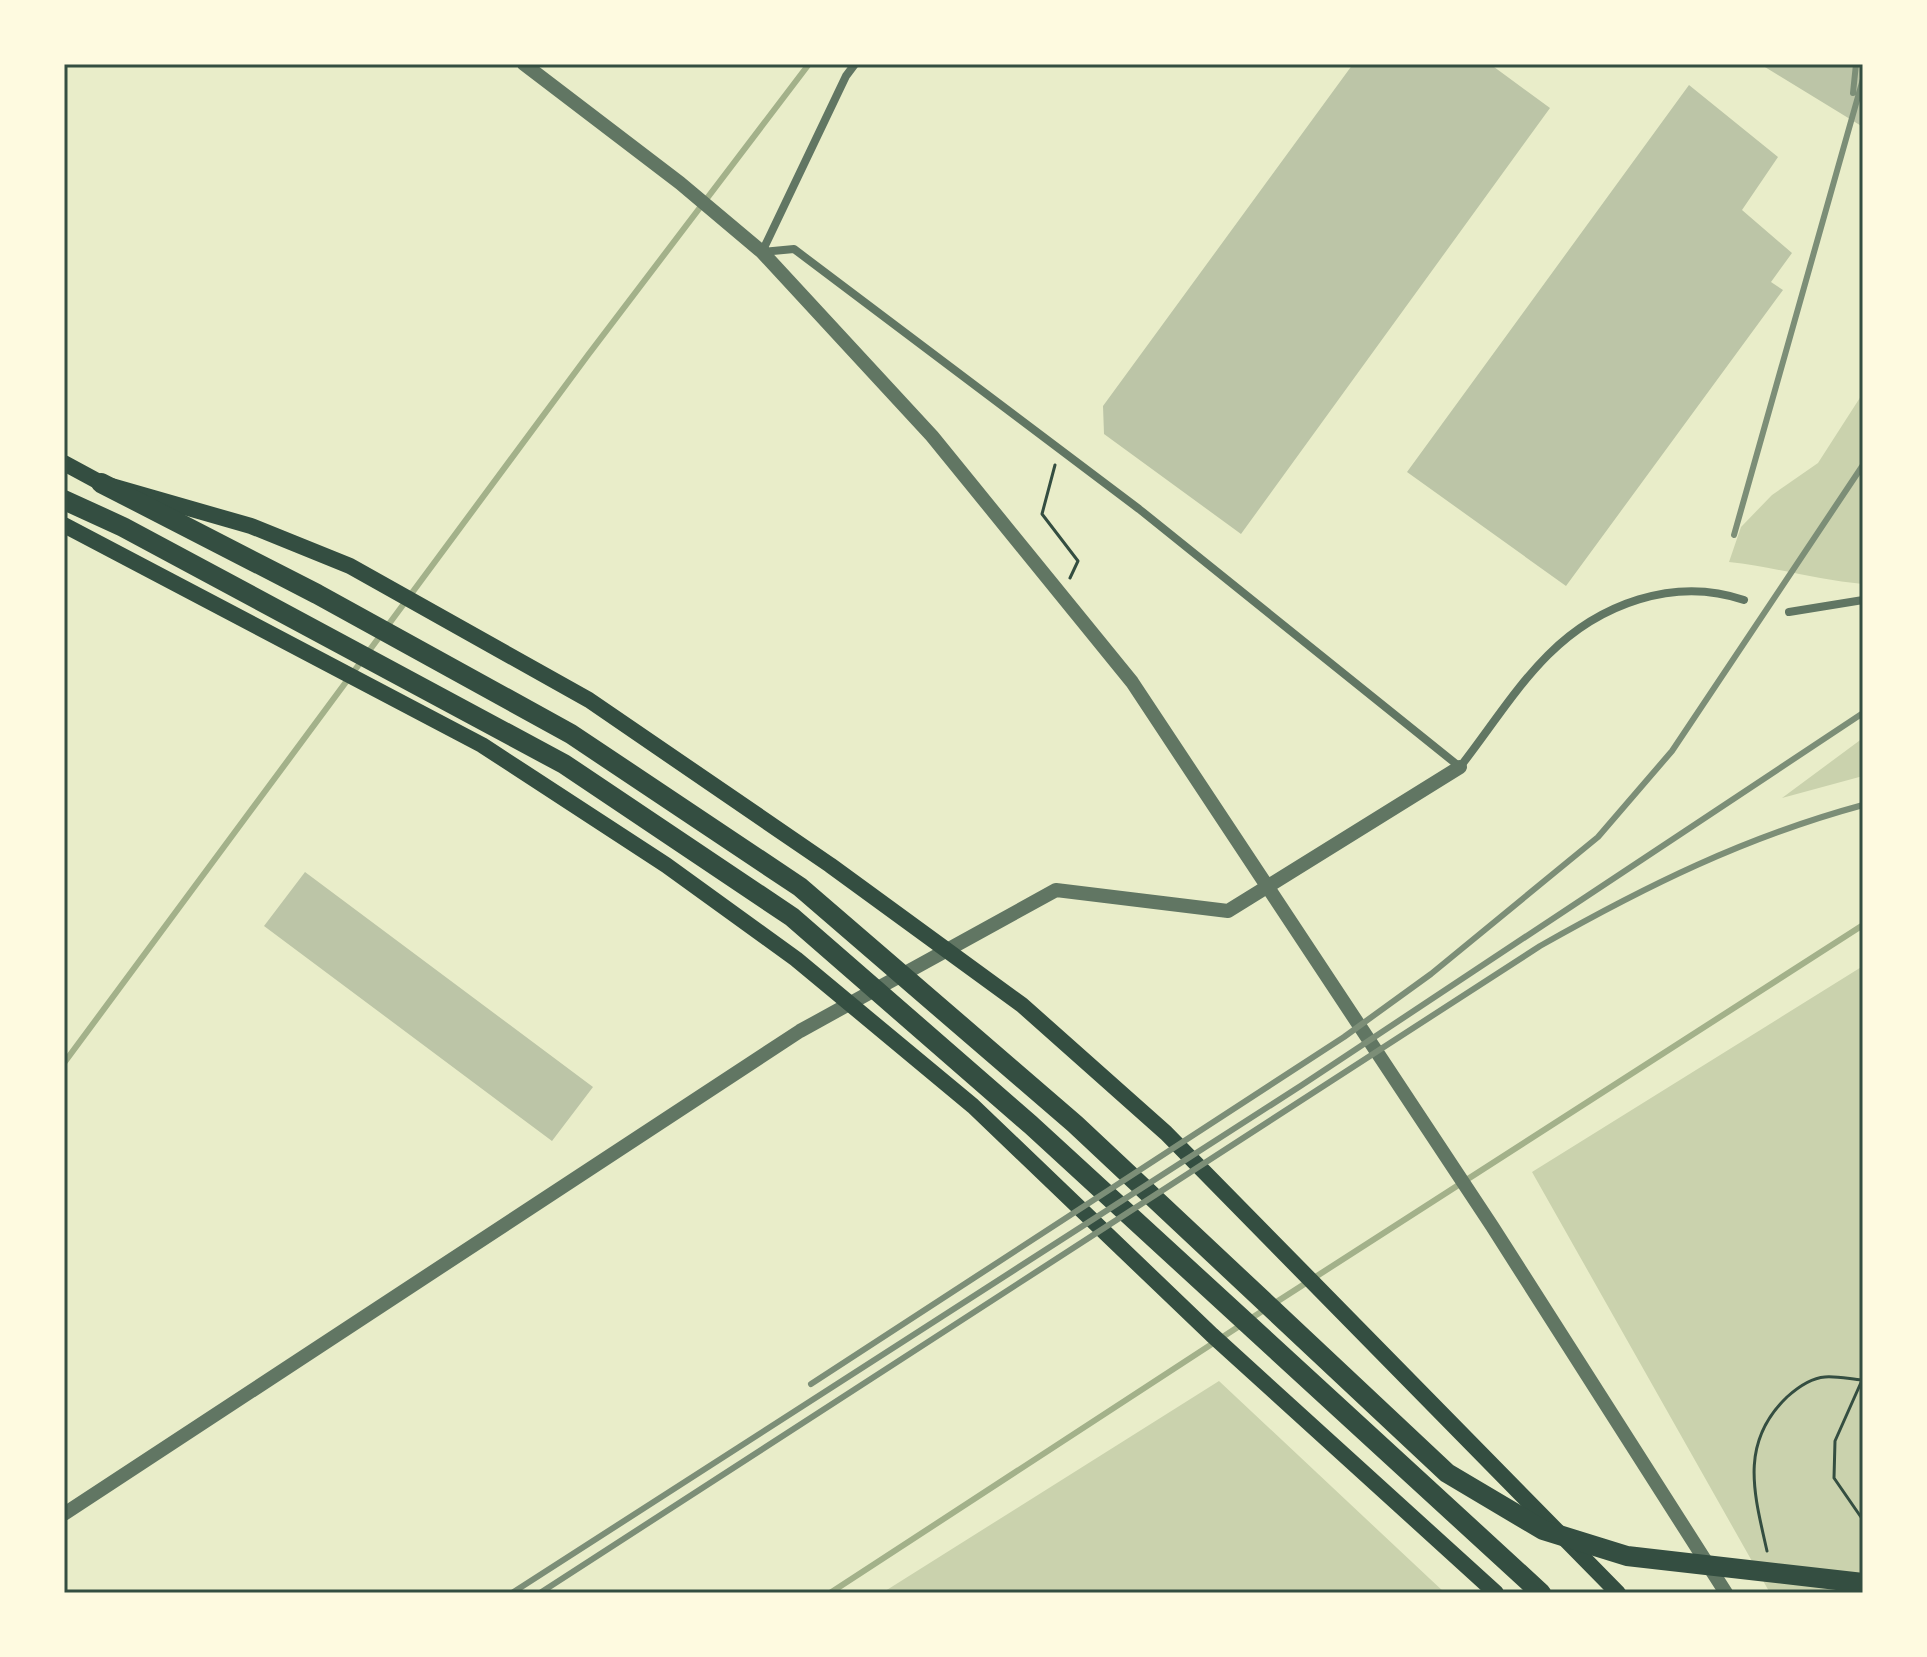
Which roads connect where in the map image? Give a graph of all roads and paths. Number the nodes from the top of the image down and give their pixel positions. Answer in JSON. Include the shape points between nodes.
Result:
{"nodes":[{"id":1,"x":524,"y":64,"type":"edge"},
{"id":2,"x":855,"y":64,"type":"edge"},
{"id":3,"x":762,"y":252,"type":"junction"},
{"id":4,"x":1059,"y":448,"type":"junction"},
{"id":5,"x":64,"y":463,"type":"edge"},
{"id":6,"x":101,"y":483,"type":"junction"},
{"id":7,"x":64,"y":500,"type":"edge"},
{"id":8,"x":69,"y":528,"type":"edge"},
{"id":9,"x":1062,"y":596,"type":"junction"},
{"id":10,"x":1744,"y":600,"type":"dead end"},
{"id":11,"x":1863,"y":600,"type":"edge"},
{"id":12,"x":1789,"y":612,"type":"dead end"},
{"id":13,"x":1460,"y":767,"type":"junction"},
{"id":14,"x":1862,"y":1379,"type":"edge"},
{"id":15,"x":64,"y":1514,"type":"edge"},
{"id":16,"x":1863,"y":1520,"type":"edge"},
{"id":17,"x":1767,"y":1553,"type":"dead end"},
{"id":18,"x":1863,"y":1583,"type":"edge"},
{"id":19,"x":1496,"y":1593,"type":"edge"},
{"id":20,"x":1541,"y":1593,"type":"edge"},
{"id":21,"x":1618,"y":1593,"type":"edge"},
{"id":22,"x":1726,"y":1593,"type":"edge"}],
"edges":[{"from":1,"to":3,"type":"street"},
{"from":2,"to":3,"type":"street"},
{"from":3,"to":4,"type":"street","via":[[794,249]]},
{"from":3,"to":9,"type":"street","via":[[932,436]]},
{"from":4,"to":9,"type":"path","via":[[1042,514],[1078,561]]},
{"from":4,"to":13,"type":"street"},
{"from":5,"to":6,"type":"main road"},
{"from":6,"to":18,"type":"highway","via":[[571,734],[800,887],[1075,1124],[1447,1473],[1543,1530],[1627,1556]]},
{"from":6,"to":21,"type":"main road","via":[[251,526],[350,566],[589,700],[869,893],[1022,1005],[1166,1133]]},
{"from":7,"to":20,"type":"highway","via":[[564,764],[792,917],[1031,1125]]},
{"from":8,"to":19,"type":"main road","via":[[482,745],[666,865],[796,959],[973,1106],[1212,1335]]},
{"from":9,"to":22,"type":"street","via":[[1132,682],[1247,854]]},
{"from":10,"to":13,"type":"street","via":[[1716,590],[1664,592],[1604,611],[1548,655]]},
{"from":11,"to":12,"type":"street"},
{"from":13,"to":15,"type":"street","via":[[1228,911],[1056,890],[800,1031]]},
{"from":14,"to":16,"type":"path","via":[[1835,1441],[1834,1478]]},
{"from":14,"to":17,"type":"path","via":[[1823,1377],[1797,1388],[1772,1411],[1754,1445],[1754,1493]]}]}
